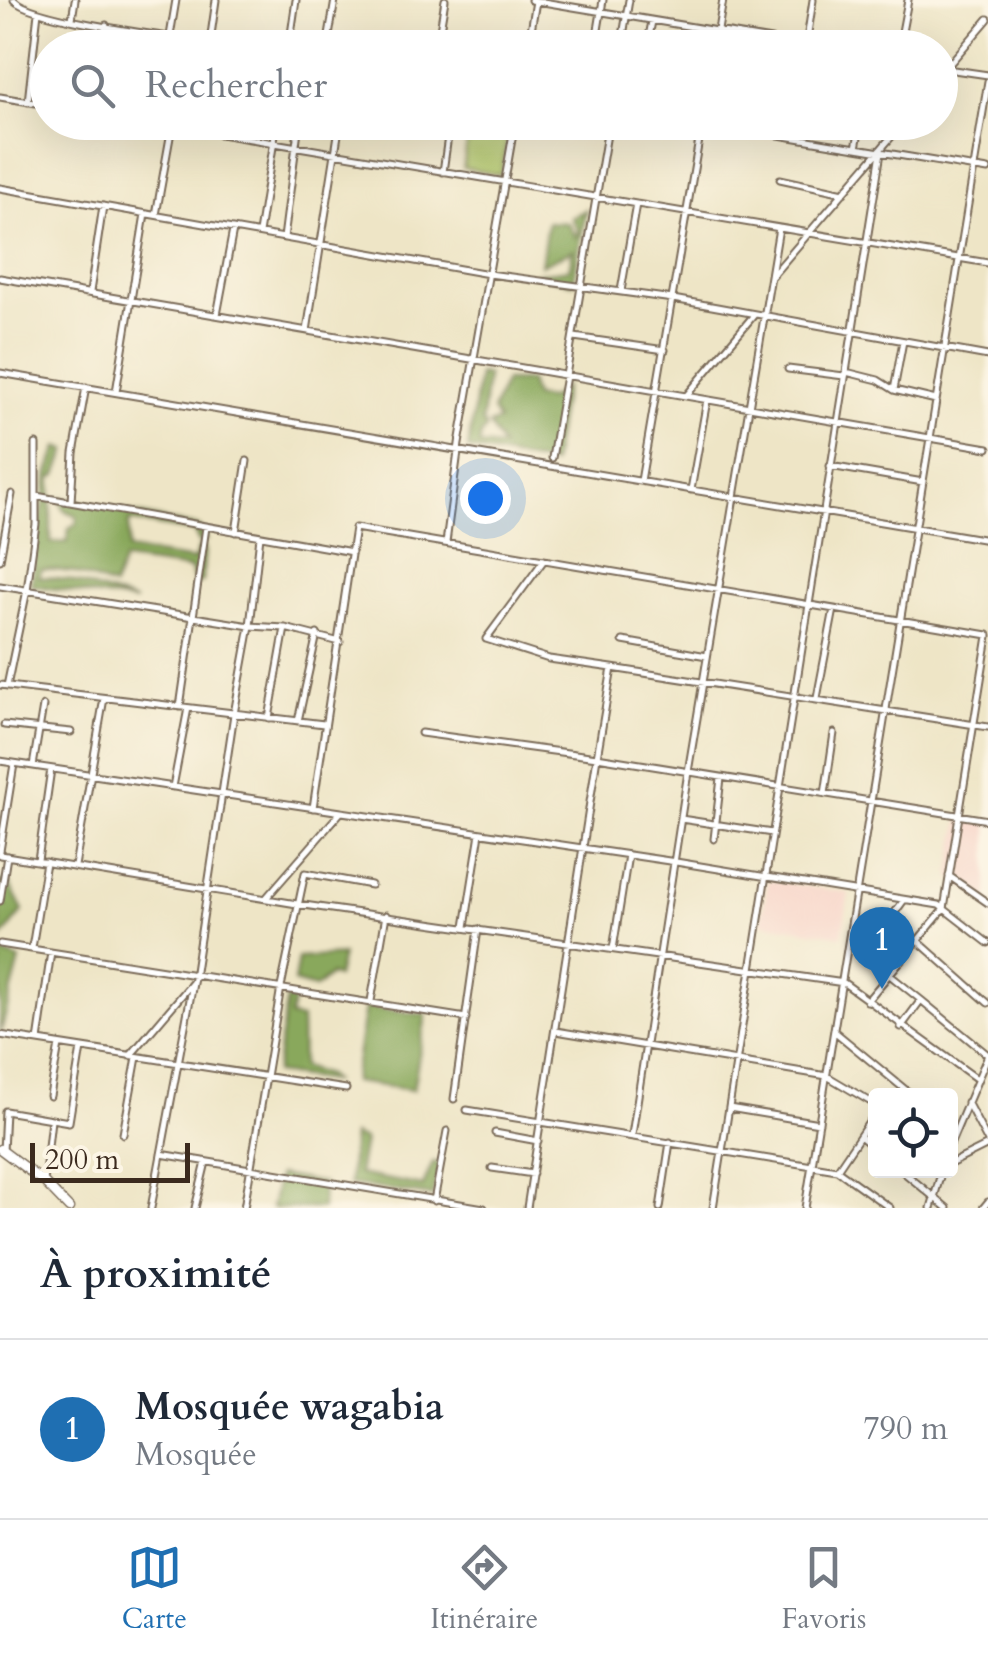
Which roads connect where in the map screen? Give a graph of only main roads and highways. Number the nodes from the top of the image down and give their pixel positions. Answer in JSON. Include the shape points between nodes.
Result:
{"nodes":[{"id":1,"x":2,"y":1150,"type":"edge"},
{"id":2,"x":69,"y":1208,"type":"edge"}],
"edges":[{"from":1,"to":2,"type":"main road"}]}
